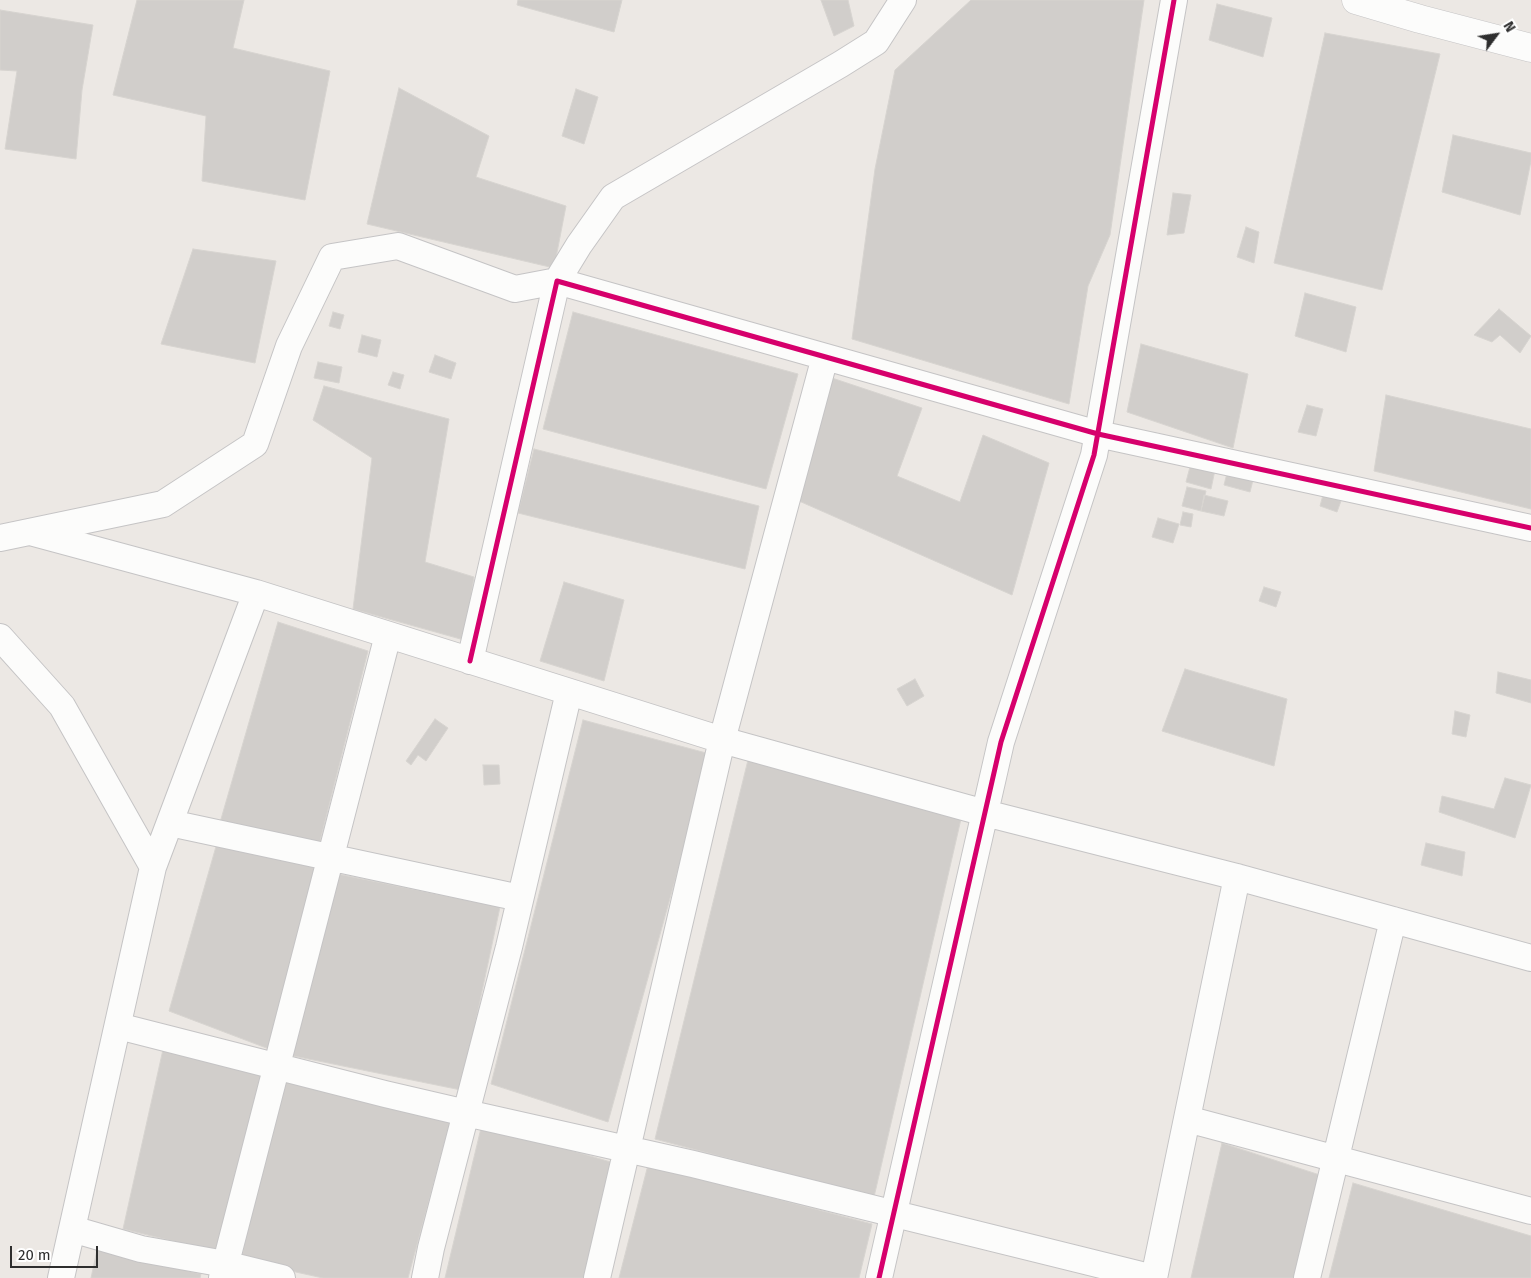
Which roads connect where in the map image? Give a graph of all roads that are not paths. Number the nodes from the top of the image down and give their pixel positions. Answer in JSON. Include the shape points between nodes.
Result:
{"nodes":[{"id":1,"x":903,"y":0,"type":"edge"},
{"id":2,"x":1174,"y":0,"type":"edge"},
{"id":3,"x":1356,"y":0,"type":"edge"},
{"id":4,"x":1531,"y":48,"type":"edge"},
{"id":5,"x":557,"y":280,"type":"junction"},
{"id":6,"x":825,"y":357,"type":"junction"},
{"id":7,"x":1098,"y":434,"type":"junction"},
{"id":8,"x":1531,"y":528,"type":"edge"},
{"id":9,"x":30,"y":532,"type":"junction"},
{"id":10,"x":0,"y":538,"type":"edge"},
{"id":11,"x":256,"y":592,"type":"junction"},
{"id":12,"x":388,"y":635,"type":"junction"},
{"id":13,"x":0,"y":638,"type":"edge"},
{"id":14,"x":470,"y":661,"type":"junction"},
{"id":15,"x":569,"y":692,"type":"junction"},
{"id":16,"x":722,"y":740,"type":"junction"},
{"id":17,"x":985,"y":814,"type":"junction"},
{"id":18,"x":170,"y":824,"type":"junction"},
{"id":19,"x":331,"y":857,"type":"junction"},
{"id":20,"x":153,"y":866,"type":"junction"},
{"id":21,"x":1237,"y":877,"type":"junction"},
{"id":22,"x":520,"y":898,"type":"junction"},
{"id":23,"x":1393,"y":920,"type":"junction"},
{"id":24,"x":1531,"y":958,"type":"edge"},
{"id":25,"x":118,"y":1026,"type":"junction"},
{"id":26,"x":276,"y":1066,"type":"junction"},
{"id":27,"x":466,"y":1113,"type":"junction"},
{"id":28,"x":1187,"y":1119,"type":"junction"},
{"id":29,"x":627,"y":1149,"type":"junction"},
{"id":30,"x":1336,"y":1159,"type":"junction"},
{"id":31,"x":1531,"y":1211,"type":"edge"},
{"id":32,"x":894,"y":1214,"type":"junction"},
{"id":33,"x":72,"y":1229,"type":"junction"},
{"id":34,"x":223,"y":1271,"type":"edge"},
{"id":35,"x":61,"y":1278,"type":"edge"},
{"id":36,"x":282,"y":1278,"type":"edge"},
{"id":37,"x":425,"y":1278,"type":"edge"},
{"id":38,"x":597,"y":1278,"type":"edge"},
{"id":39,"x":879,"y":1278,"type":"edge"},
{"id":40,"x":1154,"y":1278,"type":"edge"},
{"id":41,"x":1307,"y":1278,"type":"edge"}],
"edges":[{"from":1,"to":5,"type":"street","via":[[876,42],[613,197]]},
{"from":2,"to":7,"type":"street"},
{"from":3,"to":4,"type":"street"},
{"from":5,"to":6,"type":"street"},
{"from":5,"to":9,"type":"street","via":[[515,289],[398,246],[332,257],[289,346],[255,444],[163,504]]},
{"from":5,"to":14,"type":"street"},
{"from":6,"to":7,"type":"street"},
{"from":6,"to":16,"type":"street"},
{"from":7,"to":8,"type":"street"},
{"from":7,"to":17,"type":"street","via":[[1001,742]]},
{"from":9,"to":10,"type":"street"},
{"from":9,"to":11,"type":"street"},
{"from":11,"to":12,"type":"street"},
{"from":11,"to":18,"type":"street"},
{"from":12,"to":14,"type":"street"},
{"from":12,"to":19,"type":"street"},
{"from":13,"to":20,"type":"street","via":[[62,706]]},
{"from":14,"to":15,"type":"street"},
{"from":15,"to":16,"type":"street"},
{"from":15,"to":22,"type":"street"},
{"from":16,"to":17,"type":"street"},
{"from":16,"to":29,"type":"street"},
{"from":17,"to":21,"type":"street"},
{"from":17,"to":32,"type":"street"},
{"from":18,"to":19,"type":"street"},
{"from":18,"to":20,"type":"street"},
{"from":19,"to":22,"type":"street"},
{"from":19,"to":26,"type":"street"},
{"from":20,"to":25,"type":"street"},
{"from":21,"to":23,"type":"street"},
{"from":21,"to":28,"type":"street"},
{"from":22,"to":27,"type":"street"},
{"from":23,"to":24,"type":"street"},
{"from":23,"to":30,"type":"street"},
{"from":25,"to":26,"type":"street"},
{"from":25,"to":33,"type":"street"},
{"from":26,"to":27,"type":"street"},
{"from":26,"to":34,"type":"street"},
{"from":27,"to":29,"type":"street"},
{"from":27,"to":37,"type":"street"},
{"from":28,"to":30,"type":"street"},
{"from":28,"to":40,"type":"street"},
{"from":29,"to":32,"type":"street"},
{"from":29,"to":38,"type":"street"},
{"from":30,"to":31,"type":"street"},
{"from":30,"to":41,"type":"street"},
{"from":32,"to":39,"type":"street"},
{"from":32,"to":40,"type":"street"},
{"from":33,"to":34,"type":"street"},
{"from":33,"to":35,"type":"street"},
{"from":34,"to":36,"type":"street"}]}
